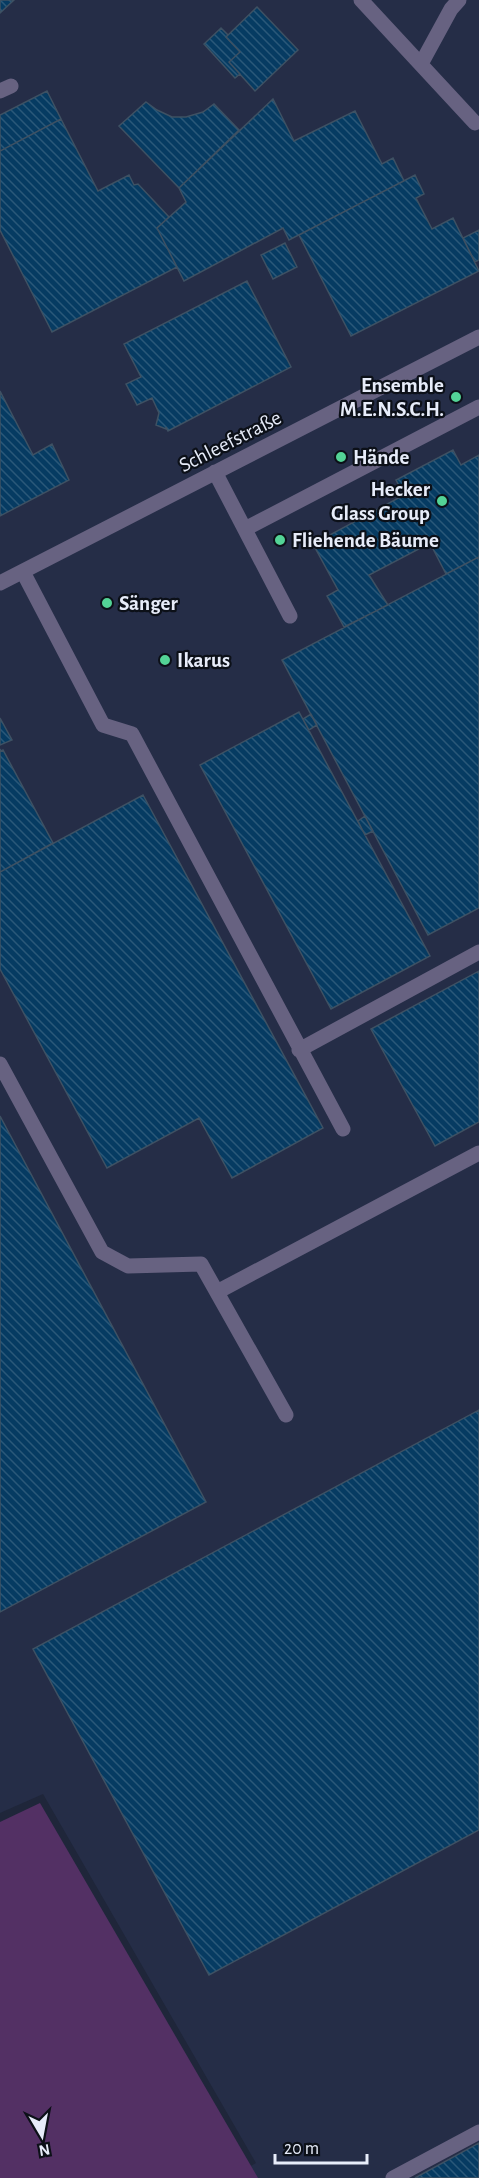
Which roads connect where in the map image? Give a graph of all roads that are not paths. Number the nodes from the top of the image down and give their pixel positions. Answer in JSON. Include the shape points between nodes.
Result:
{"nodes":[{"id":1,"x":361,"y":0,"type":"edge"},
{"id":2,"x":459,"y":0,"type":"edge"},
{"id":3,"x":421,"y":64,"type":"junction"},
{"id":4,"x":476,"y":123,"type":"dead end"},
{"id":5,"x":479,"y":337,"type":"edge"},
{"id":6,"x":479,"y":407,"type":"edge"},
{"id":7,"x":215,"y":472,"type":"junction"},
{"id":8,"x":245,"y":530,"type":"junction"},
{"id":9,"x":23,"y":572,"type":"junction"},
{"id":10,"x":0,"y":583,"type":"edge"},
{"id":11,"x":290,"y":616,"type":"dead end"},
{"id":12,"x":479,"y":952,"type":"edge"},
{"id":13,"x":299,"y":1050,"type":"junction"},
{"id":14,"x":0,"y":1064,"type":"edge"},
{"id":15,"x":343,"y":1129,"type":"dead end"},
{"id":16,"x":479,"y":1153,"type":"edge"},
{"id":17,"x":217,"y":1292,"type":"junction"},
{"id":18,"x":286,"y":1415,"type":"dead end"},
{"id":19,"x":479,"y":2132,"type":"edge"},
{"id":20,"x":393,"y":2178,"type":"edge"}],
"edges":[{"from":1,"to":3,"type":"street"},
{"from":2,"to":3,"type":"street"},
{"from":3,"to":4,"type":"street"},
{"from":5,"to":7,"type":"street","name":"Schleefstraße"},
{"from":6,"to":8,"type":"street"},
{"from":7,"to":8,"type":"street"},
{"from":7,"to":9,"type":"street","name":"Schleefstraße"},
{"from":8,"to":11,"type":"street"},
{"from":9,"to":10,"type":"street","name":"Schleefstraße"},
{"from":9,"to":13,"type":"street","via":[[103,725],[132,735]]},
{"from":12,"to":13,"type":"street"},
{"from":13,"to":15,"type":"street"},
{"from":14,"to":17,"type":"street","via":[[102,1252],[128,1266],[201,1264]]},
{"from":16,"to":17,"type":"street"},
{"from":17,"to":18,"type":"street"},
{"from":19,"to":20,"type":"street"}]}
